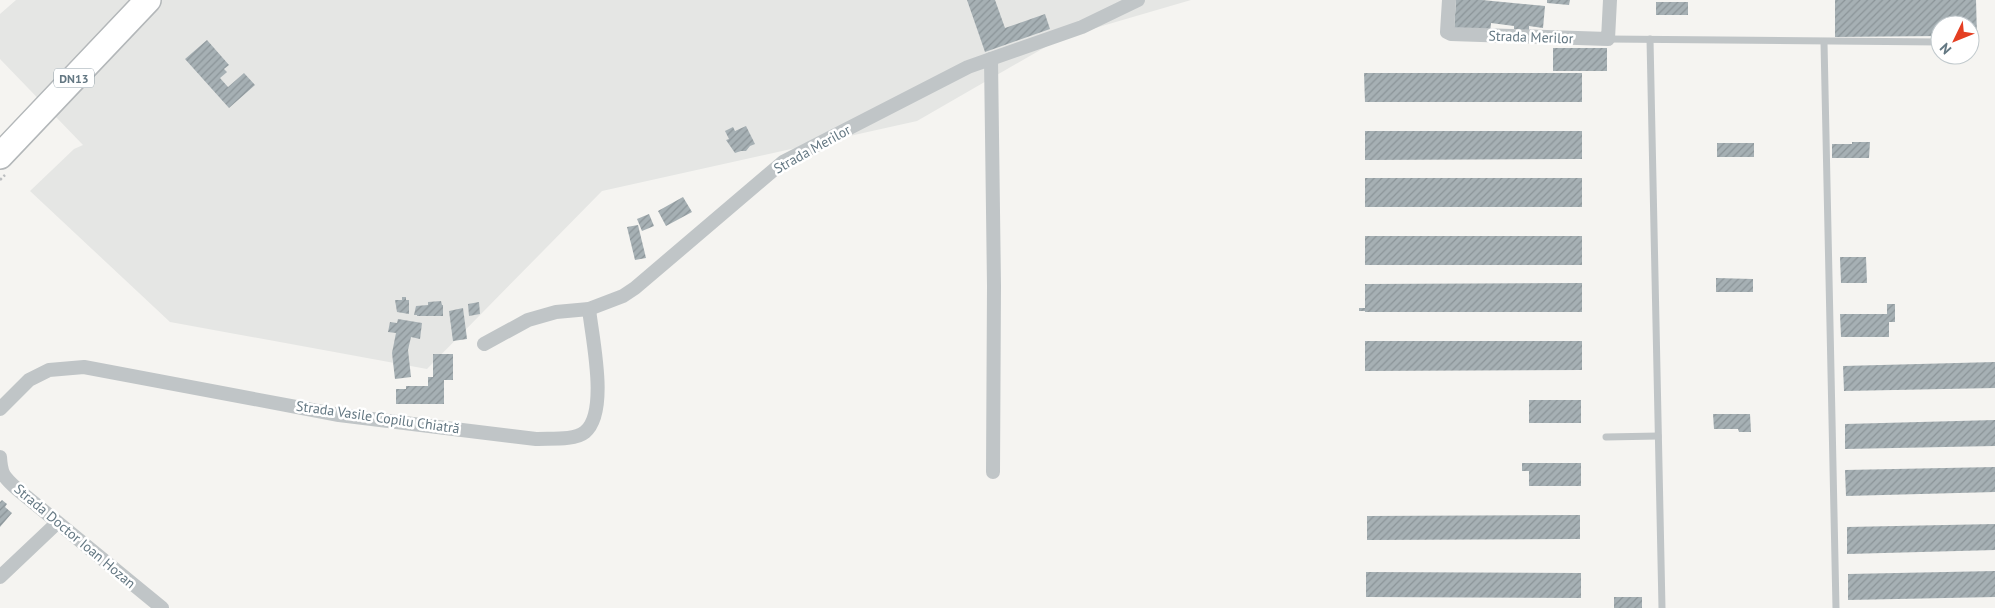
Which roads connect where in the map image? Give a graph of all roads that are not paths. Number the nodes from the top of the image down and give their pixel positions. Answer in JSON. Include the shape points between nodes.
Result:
{"nodes":[{"id":1,"x":148,"y":0,"type":"edge"},
{"id":2,"x":1138,"y":0,"type":"edge"},
{"id":3,"x":1450,"y":0,"type":"edge"},
{"id":4,"x":1610,"y":0,"type":"edge"},
{"id":5,"x":1608,"y":39,"type":"junction"},
{"id":6,"x":1650,"y":40,"type":"junction"},
{"id":7,"x":1824,"y":42,"type":"junction"},
{"id":8,"x":1930,"y":42,"type":"edge"},
{"id":9,"x":991,"y":59,"type":"junction"},
{"id":10,"x":0,"y":156,"type":"edge"},
{"id":11,"x":589,"y":309,"type":"junction"},
{"id":12,"x":484,"y":344,"type":"dead end"},
{"id":13,"x":0,"y":409,"type":"edge"},
{"id":14,"x":1658,"y":436,"type":"junction"},
{"id":15,"x":1606,"y":437,"type":"dead end"},
{"id":16,"x":0,"y":467,"type":"edge"},
{"id":17,"x":994,"y":472,"type":"dead end"},
{"id":18,"x":57,"y":523,"type":"junction"},
{"id":19,"x":0,"y":577,"type":"edge"},
{"id":20,"x":156,"y":606,"type":"edge"},
{"id":21,"x":1662,"y":608,"type":"edge"},
{"id":22,"x":1836,"y":608,"type":"edge"}],
"edges":[{"from":1,"to":10,"type":"highway","number":"DN13"},
{"from":2,"to":9,"type":"street","name":"Strada Merilor","via":[[1082,27]]},
{"from":3,"to":5,"type":"street","name":"Strada Merilor","via":[[1447,32],[1451,34]]},
{"from":4,"to":5,"type":"street"},
{"from":5,"to":6,"type":"lane"},
{"from":6,"to":7,"type":"lane"},
{"from":6,"to":14,"type":"lane"},
{"from":7,"to":8,"type":"lane"},
{"from":7,"to":22,"type":"lane"},
{"from":9,"to":11,"type":"street","name":"Strada Merilor","via":[[968,67],[783,162],[635,288]]},
{"from":9,"to":17,"type":"street"},
{"from":11,"to":12,"type":"street","name":"Strada Merilor","via":[[556,312],[528,320]]},
{"from":11,"to":13,"type":"street","name":"Strada Vasile Copilu Chiatră","via":[[599,395],[595,416],[584,432],[566,438],[536,439],[339,415],[84,367],[50,370],[29,380]]},
{"from":14,"to":15,"type":"lane"},
{"from":14,"to":21,"type":"lane"},
{"from":16,"to":18,"type":"street","name":"Strada Doctor Ioan Hozan","via":[[10,483]]},
{"from":18,"to":19,"type":"street"},
{"from":18,"to":20,"type":"street","name":"Strada Doctor Ioan Hozan"}]}
